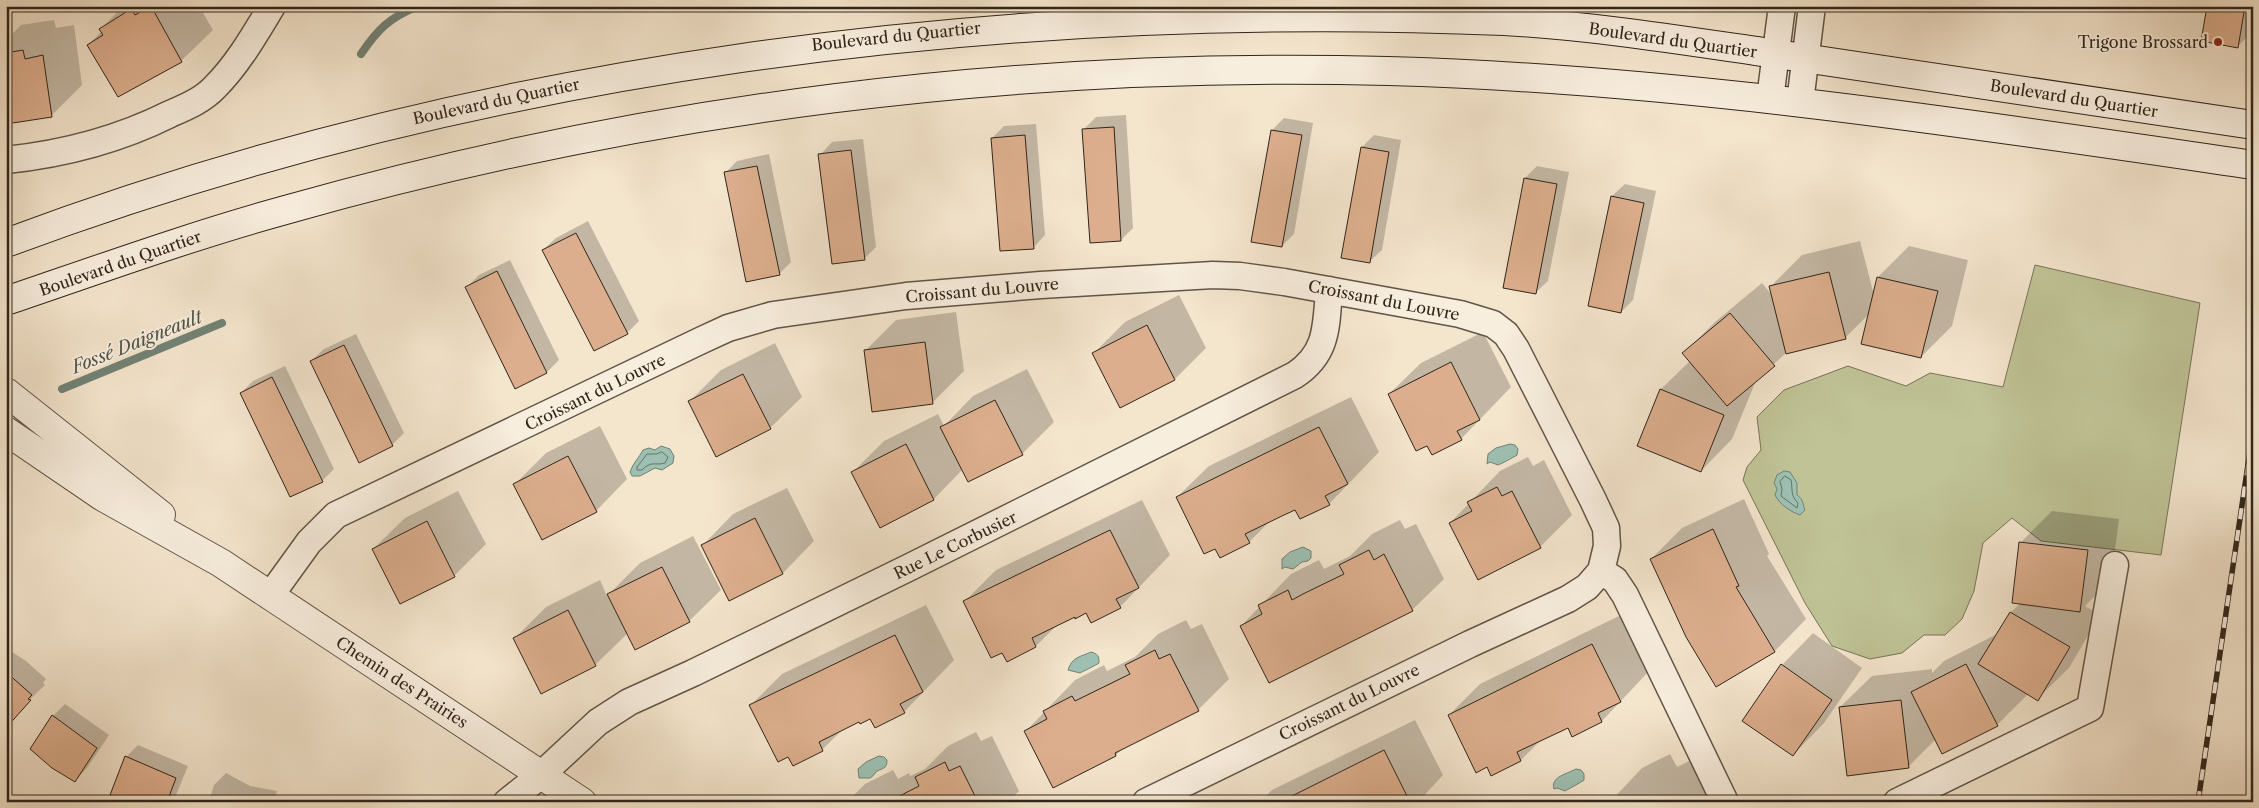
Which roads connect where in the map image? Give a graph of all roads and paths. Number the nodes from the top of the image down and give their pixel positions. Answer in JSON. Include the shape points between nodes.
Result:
{"nodes":[{"id":1,"x":272,"y":6,"type":"edge"},
{"id":2,"x":1782,"y":6,"type":"edge"},
{"id":3,"x":1812,"y":6,"type":"edge"},
{"id":4,"x":1776,"y":54,"type":"junction"},
{"id":5,"x":1806,"y":58,"type":"junction"},
{"id":6,"x":1770,"y":99,"type":"junction"},
{"id":7,"x":1800,"y":102,"type":"junction"},
{"id":8,"x":2253,"y":125,"type":"edge"},
{"id":9,"x":6,"y":160,"type":"edge"},
{"id":10,"x":2253,"y":165,"type":"edge"},
{"id":11,"x":6,"y":243,"type":"edge"},
{"id":12,"x":1330,"y":290,"type":"junction"},
{"id":13,"x":6,"y":302,"type":"edge"},
{"id":14,"x":6,"y":392,"type":"edge"},
{"id":15,"x":6,"y":431,"type":"edge"},
{"id":16,"x":221,"y":563,"type":"junction"},
{"id":17,"x":2115,"y":565,"type":"dead end"},
{"id":18,"x":1601,"y":571,"type":"junction"},
{"id":19,"x":270,"y":596,"type":"junction"},
{"id":20,"x":541,"y":774,"type":"junction"},
{"id":21,"x":507,"y":802,"type":"edge"},
{"id":22,"x":582,"y":802,"type":"edge"},
{"id":23,"x":1146,"y":802,"type":"edge"},
{"id":24,"x":1725,"y":802,"type":"edge"},
{"id":25,"x":1897,"y":802,"type":"edge"}],
"edges":[{"from":1,"to":9,"type":"street","via":[[236,61],[215,87],[199,100],[129,133],[68,151]]},
{"from":2,"to":4,"type":"street"},
{"from":3,"to":5,"type":"street"},
{"from":4,"to":5,"type":"main road","name":"Boulevard du Quartier"},
{"from":4,"to":6,"type":"street"},
{"from":4,"to":11,"type":"main road","name":"Boulevard du Quartier","via":[[1571,26],[1349,15],[1157,16],[855,39],[642,71],[412,119],[201,176]]},
{"from":5,"to":7,"type":"street"},
{"from":5,"to":8,"type":"main road","name":"Boulevard du Quartier"},
{"from":6,"to":7,"type":"main road","name":"Boulevard du Quartier"},
{"from":6,"to":13,"type":"main road","name":"Boulevard du Quartier","via":[[1528,78],[1327,70],[1180,71],[1061,77],[853,96],[644,127],[381,184],[177,243]]},
{"from":7,"to":10,"type":"main road","name":"Boulevard du Quartier","via":[[2008,128]]},
{"from":12,"to":18,"type":"street","name":"Croissant du Louvre","via":[[1460,314],[1494,324],[1506,334],[1606,528],[1607,546]]},
{"from":12,"to":19,"type":"street","name":"Croissant du Louvre","via":[[1240,276],[1158,277],[931,293],[748,321],[343,511],[329,520],[308,542]]},
{"from":12,"to":20,"type":"street","name":"Rue Le Corbusier","via":[[1320,349],[1309,365],[1295,375],[908,568],[629,702],[598,722]]},
{"from":14,"to":16,"type":"main road","name":"Chemin des Prairies"},
{"from":15,"to":16,"type":"main road","name":"Chemin des Prairies","via":[[103,497]]},
{"from":16,"to":19,"type":"main road","name":"Chemin des Prairies"},
{"from":17,"to":25,"type":"street","via":[[2090,708]]},
{"from":18,"to":23,"type":"street","name":"Croissant du Louvre","via":[[1587,587],[1568,599]]},
{"from":18,"to":24,"type":"street","via":[[1615,580],[1626,595]]},
{"from":19,"to":20,"type":"main road","name":"Chemin des Prairies"},
{"from":20,"to":21,"type":"street","name":"Rue Le Corbusier"},
{"from":20,"to":22,"type":"main road","name":"Chemin des Prairies"}]}
